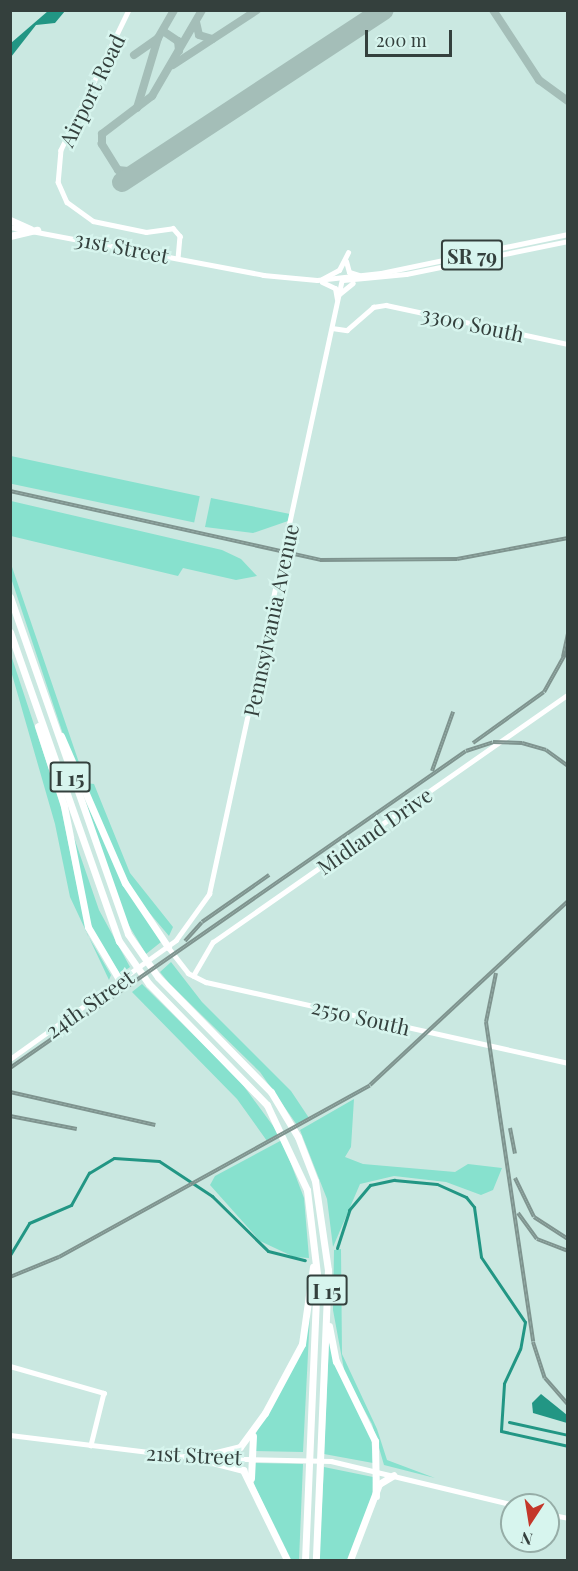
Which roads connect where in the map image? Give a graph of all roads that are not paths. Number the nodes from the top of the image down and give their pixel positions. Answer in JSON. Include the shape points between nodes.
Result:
{"nodes":[{"id":1,"x":129,"y":10,"type":"edge"},
{"id":2,"x":10,"y":220,"type":"edge"},
{"id":3,"x":10,"y":227,"type":"edge"},
{"id":4,"x":33,"y":230,"type":"junction"},
{"id":5,"x":567,"y":234,"type":"edge"},
{"id":6,"x":10,"y":236,"type":"edge"},
{"id":7,"x":567,"y":241,"type":"edge"},
{"id":8,"x":348,"y":252,"type":"dead end"},
{"id":9,"x":178,"y":257,"type":"junction"},
{"id":10,"x":346,"y":261,"type":"dead end"},
{"id":11,"x":358,"y":278,"type":"junction"},
{"id":12,"x":342,"y":279,"type":"junction"},
{"id":13,"x":319,"y":280,"type":"junction"},
{"id":14,"x":338,"y":297,"type":"junction"},
{"id":15,"x":332,"y":328,"type":"junction"},
{"id":16,"x":567,"y":344,"type":"edge"},
{"id":17,"x":10,"y":597,"type":"edge"},
{"id":18,"x":10,"y":632,"type":"edge"},
{"id":19,"x":43,"y":692,"type":"junction"},
{"id":20,"x":567,"y":694,"type":"edge"},
{"id":21,"x":32,"y":697,"type":"junction"},
{"id":22,"x":168,"y":947,"type":"junction"},
{"id":23,"x":193,"y":976,"type":"junction"},
{"id":24,"x":120,"y":981,"type":"junction"},
{"id":25,"x":10,"y":1059,"type":"edge"},
{"id":26,"x":567,"y":1063,"type":"edge"},
{"id":27,"x":316,"y":1244,"type":"junction"},
{"id":28,"x":327,"y":1279,"type":"junction"},
{"id":29,"x":10,"y":1366,"type":"edge"},
{"id":30,"x":258,"y":1425,"type":"junction"},
{"id":31,"x":10,"y":1435,"type":"edge"},
{"id":32,"x":91,"y":1445,"type":"junction"},
{"id":33,"x":249,"y":1457,"type":"junction"},
{"id":34,"x":196,"y":1458,"type":"junction"},
{"id":35,"x":377,"y":1471,"type":"junction"},
{"id":36,"x":394,"y":1475,"type":"junction"},
{"id":37,"x":252,"y":1484,"type":"junction"},
{"id":38,"x":376,"y":1496,"type":"junction"},
{"id":39,"x":500,"y":1502,"type":"edge"},
{"id":40,"x":287,"y":1560,"type":"edge"},
{"id":41,"x":305,"y":1560,"type":"edge"},
{"id":42,"x":316,"y":1560,"type":"edge"},
{"id":43,"x":350,"y":1560,"type":"edge"}],
"edges":[{"from":1,"to":9,"type":"street","name":"Airport Road","via":[[61,150],[58,182],[68,202],[93,221],[146,232],[173,228],[181,239]]},
{"from":2,"to":4,"type":"highway"},
{"from":3,"to":4,"type":"main road","name":"31st Street","number":"SR 79"},
{"from":4,"to":6,"type":"highway"},
{"from":4,"to":9,"type":"main road","name":"31st Street","number":"SR 79"},
{"from":5,"to":11,"type":"main road","number":"SR 79"},
{"from":7,"to":11,"type":"main road","number":"SR 79"},
{"from":8,"to":13,"type":"main road","via":[[339,270]]},
{"from":9,"to":13,"type":"main road","name":"31st Street","number":"SR 79"},
{"from":10,"to":11,"type":"main road","via":[[349,272]]},
{"from":11,"to":12,"type":"main road","number":"SR 79"},
{"from":11,"to":14,"type":"main road"},
{"from":12,"to":13,"type":"main road","number":"SR 79"},
{"from":12,"to":14,"type":"street","name":"Pennsylvania Avenue"},
{"from":13,"to":14,"type":"main road","via":[[335,288]]},
{"from":14,"to":15,"type":"street","name":"Pennsylvania Avenue"},
{"from":15,"to":16,"type":"street","name":"3300 South","via":[[351,329],[377,305]]},
{"from":15,"to":22,"type":"street","name":"Pennsylvania Avenue","via":[[216,876],[190,925]]},
{"from":17,"to":19,"type":"highway","number":"I 15"},
{"from":18,"to":21,"type":"highway","number":"I 15"},
{"from":19,"to":22,"type":"highway","via":[[125,883]]},
{"from":19,"to":28,"type":"highway","number":"I 15","via":[[106,884],[140,953],[158,977],[252,1071],[298,1137],[321,1202]]},
{"from":20,"to":23,"type":"street","name":"Midland Drive","via":[[213,942]]},
{"from":21,"to":24,"type":"highway","via":[[64,806],[88,927]]},
{"from":21,"to":27,"type":"highway","number":"I 15","via":[[109,920],[149,984],[252,1086],[280,1126],[307,1190]]},
{"from":22,"to":23,"type":"street"},
{"from":22,"to":24,"type":"street","name":"24th Street"},
{"from":23,"to":26,"type":"street","name":"2550 South"},
{"from":24,"to":25,"type":"street","name":"24th Street"},
{"from":27,"to":30,"type":"highway","via":[[302,1344]]},
{"from":27,"to":41,"type":"highway","number":"I 15"},
{"from":28,"to":35,"type":"highway","via":[[333,1351],[370,1428]]},
{"from":28,"to":42,"type":"highway","number":"I 15"},
{"from":29,"to":32,"type":"street","via":[[104,1393]]},
{"from":30,"to":33,"type":"highway"},
{"from":30,"to":34,"type":"highway","via":[[237,1449]]},
{"from":31,"to":32,"type":"street","name":"21st Street"},
{"from":32,"to":34,"type":"street","name":"21st Street"},
{"from":33,"to":34,"type":"street","name":"21st Street"},
{"from":33,"to":35,"type":"street","name":"21st Street","via":[[314,1458]]},
{"from":33,"to":37,"type":"highway"},
{"from":34,"to":37,"type":"highway","via":[[237,1466]]},
{"from":35,"to":36,"type":"street","name":"21st Street"},
{"from":35,"to":38,"type":"highway"},
{"from":36,"to":38,"type":"highway","via":[[381,1481]]},
{"from":36,"to":39,"type":"street","name":"21st Street"},
{"from":37,"to":40,"type":"highway"},
{"from":38,"to":43,"type":"highway"}]}
